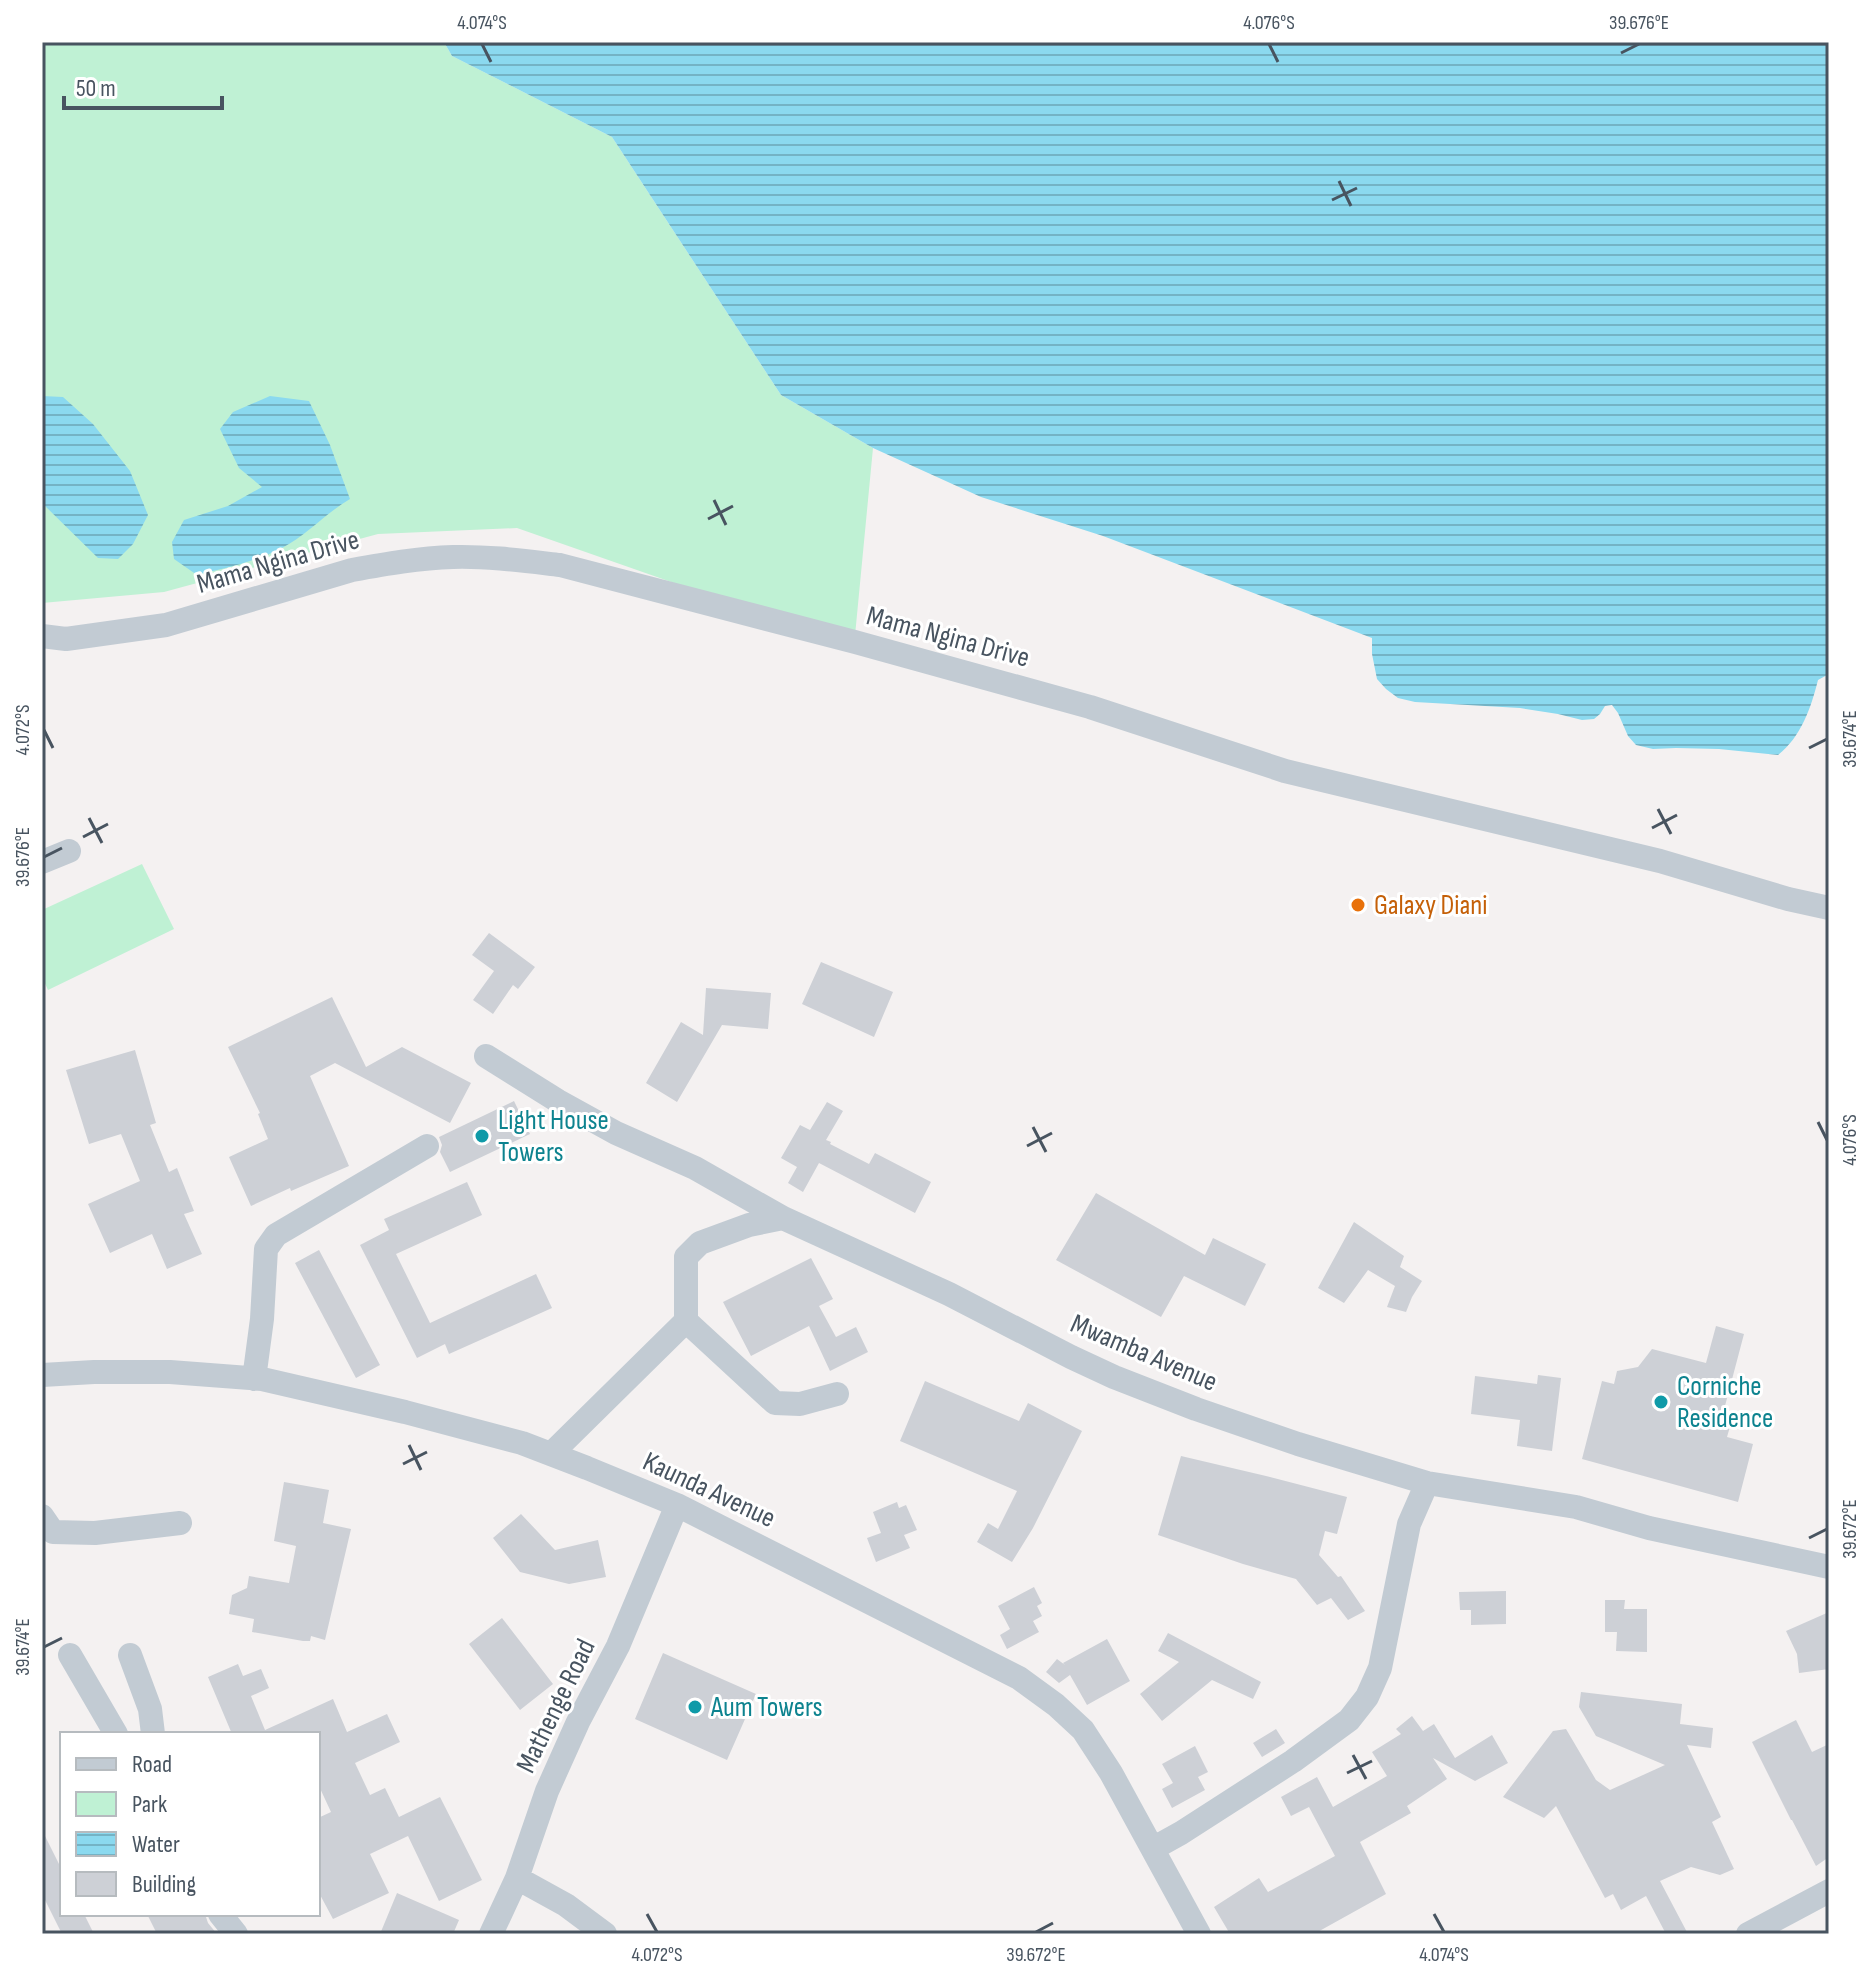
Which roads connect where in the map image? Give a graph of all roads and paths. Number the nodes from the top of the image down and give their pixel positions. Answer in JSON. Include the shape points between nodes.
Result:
{"nodes":[{"id":1,"x":42,"y":636,"type":"edge"},
{"id":2,"x":69,"y":851,"type":"dead end"},
{"id":3,"x":42,"y":862,"type":"edge"},
{"id":4,"x":1829,"y":908,"type":"edge"},
{"id":5,"x":486,"y":1056,"type":"dead end"},
{"id":6,"x":427,"y":1146,"type":"dead end"},
{"id":7,"x":783,"y":1218,"type":"junction"},
{"id":8,"x":686,"y":1321,"type":"junction"},
{"id":9,"x":42,"y":1375,"type":"edge"},
{"id":10,"x":254,"y":1379,"type":"junction"},
{"id":11,"x":837,"y":1394,"type":"dead end"},
{"id":12,"x":551,"y":1454,"type":"junction"},
{"id":13,"x":1427,"y":1483,"type":"junction"},
{"id":14,"x":677,"y":1505,"type":"junction"},
{"id":15,"x":42,"y":1516,"type":"edge"},
{"id":16,"x":180,"y":1523,"type":"dead end"},
{"id":17,"x":1829,"y":1567,"type":"edge"},
{"id":18,"x":70,"y":1655,"type":"dead end"},
{"id":19,"x":130,"y":1655,"type":"dead end"},
{"id":20,"x":115,"y":1732,"type":"edge"},
{"id":21,"x":153,"y":1732,"type":"edge"},
{"id":22,"x":1154,"y":1848,"type":"junction"},
{"id":23,"x":517,"y":1878,"type":"junction"},
{"id":24,"x":1829,"y":1891,"type":"edge"},
{"id":25,"x":222,"y":1916,"type":"edge"},
{"id":26,"x":236,"y":1934,"type":"edge"},
{"id":27,"x":491,"y":1934,"type":"edge"},
{"id":28,"x":605,"y":1934,"type":"edge"},
{"id":29,"x":1199,"y":1934,"type":"edge"},
{"id":30,"x":1748,"y":1934,"type":"edge"}],
"edges":[{"from":1,"to":4,"type":"street","name":"Mama Ngina Drive","via":[[66,639],[166,625],[378,565],[453,557],[560,565],[1090,707],[1285,771],[1660,861]]},
{"from":2,"to":3,"type":"street"},
{"from":5,"to":7,"type":"street","name":"Mwamba Avenue","via":[[616,1133],[695,1168]]},
{"from":6,"to":10,"type":"street","via":[[276,1235],[266,1249]]},
{"from":7,"to":8,"type":"street","via":[[700,1243],[686,1257]]},
{"from":7,"to":13,"type":"street","name":"Mwamba Avenue","via":[[1114,1377],[1236,1424]]},
{"from":8,"to":11,"type":"street","via":[[775,1403],[800,1404]]},
{"from":8,"to":12,"type":"street"},
{"from":9,"to":10,"type":"street","name":"Kaunda Avenue","via":[[170,1372]]},
{"from":10,"to":12,"type":"street","name":"Kaunda Avenue","via":[[405,1412]]},
{"from":12,"to":14,"type":"street","name":"Kaunda Avenue"},
{"from":13,"to":17,"type":"street","name":"Mwamba Avenue","via":[[1576,1507]]},
{"from":13,"to":22,"type":"street","via":[[1409,1524],[1380,1668],[1367,1697],[1349,1720],[1293,1761]]},
{"from":14,"to":22,"type":"street","name":"Kaunda Avenue","via":[[1019,1678],[1083,1730]]},
{"from":14,"to":23,"type":"street","name":"Mathenge Road","via":[[618,1646],[547,1791]]},
{"from":15,"to":16,"type":"street","via":[[53,1532]]},
{"from":18,"to":20,"type":"street"},
{"from":19,"to":21,"type":"street"},
{"from":22,"to":29,"type":"street","name":"Kaunda Avenue"},
{"from":23,"to":27,"type":"street","name":"Mathenge Road"},
{"from":23,"to":28,"type":"street"},
{"from":24,"to":30,"type":"street"},
{"from":25,"to":26,"type":"street"}]}
